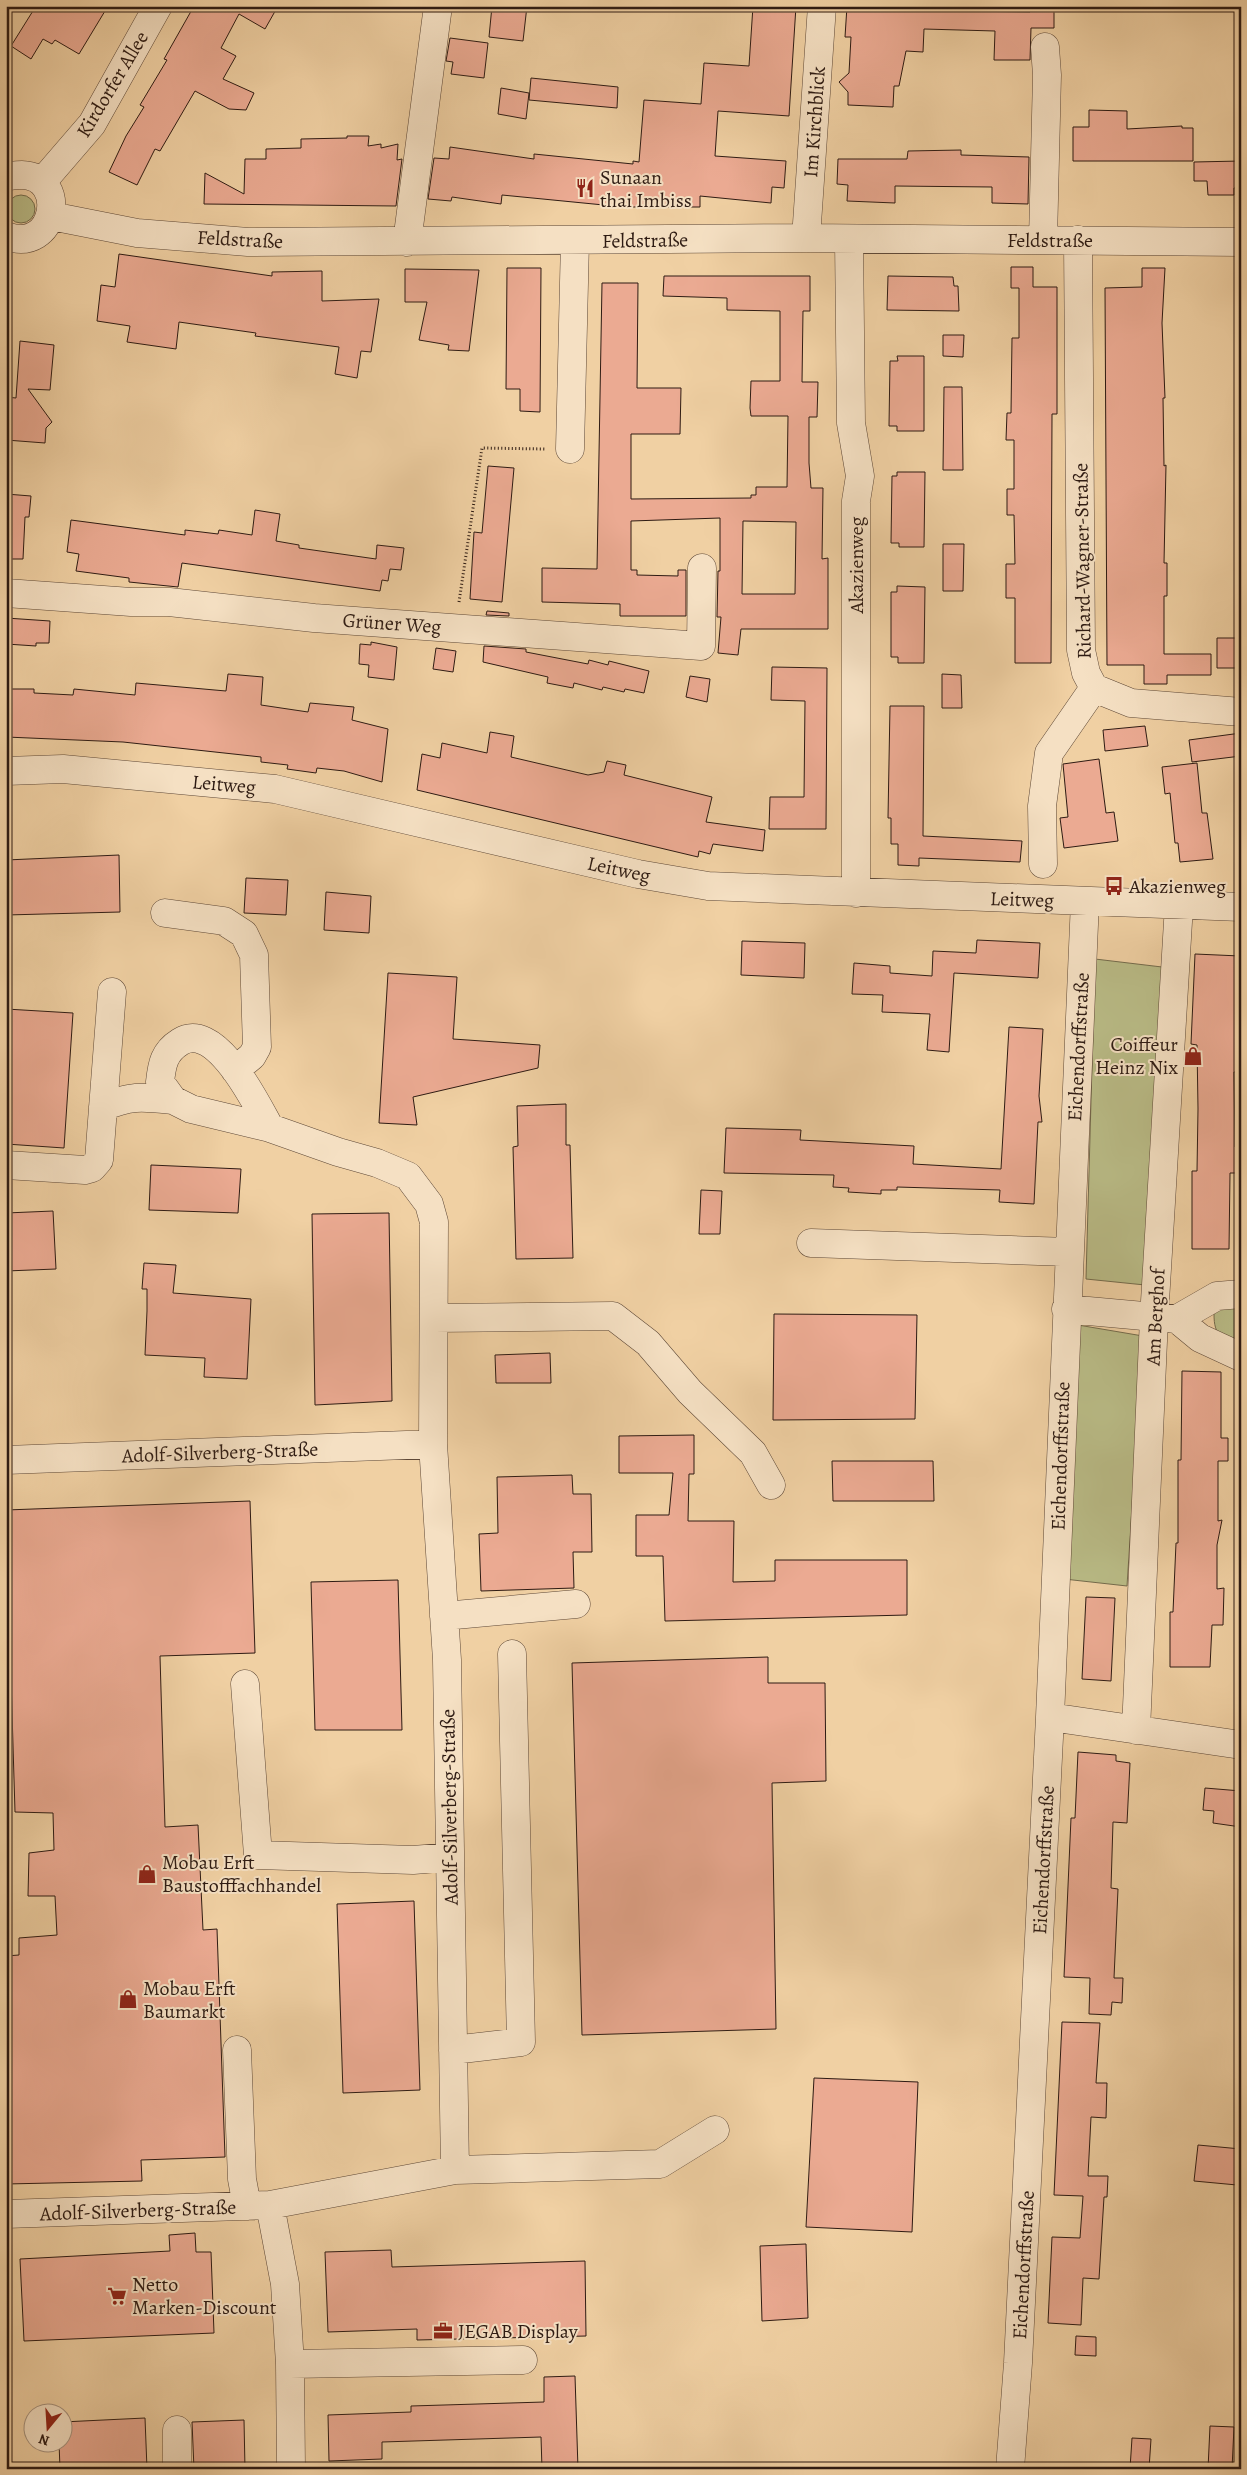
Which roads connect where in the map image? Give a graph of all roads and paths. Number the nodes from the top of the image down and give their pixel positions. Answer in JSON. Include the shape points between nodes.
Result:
{"nodes":[{"id":1,"x":158,"y":6,"type":"edge"},
{"id":2,"x":438,"y":6,"type":"edge"},
{"id":3,"x":822,"y":6,"type":"edge"},
{"id":4,"x":1045,"y":47,"type":"dead end"},
{"id":5,"x":6,"y":177,"type":"edge"},
{"id":6,"x":42,"y":182,"type":"junction"},
{"id":7,"x":51,"y":216,"type":"junction"},
{"id":8,"x":6,"y":236,"type":"edge"},
{"id":9,"x":806,"y":238,"type":"junction"},
{"id":10,"x":850,"y":239,"type":"junction"},
{"id":11,"x":1043,"y":240,"type":"junction"},
{"id":12,"x":1078,"y":240,"type":"junction"},
{"id":13,"x":575,"y":241,"type":"junction"},
{"id":14,"x":407,"y":242,"type":"junction"},
{"id":15,"x":1241,"y":242,"type":"edge"},
{"id":16,"x":570,"y":449,"type":"joint"},
{"id":17,"x":702,"y":568,"type":"dead end"},
{"id":18,"x":6,"y":593,"type":"edge"},
{"id":19,"x":455,"y":627,"type":"junction"},
{"id":20,"x":1094,"y":688,"type":"junction"},
{"id":21,"x":1241,"y":712,"type":"edge"},
{"id":22,"x":6,"y":772,"type":"edge"},
{"id":23,"x":1044,"y":864,"type":"dead end"},
{"id":24,"x":856,"y":892,"type":"junction"},
{"id":25,"x":1085,"y":901,"type":"junction"},
{"id":26,"x":1179,"y":905,"type":"junction"},
{"id":27,"x":1241,"y":907,"type":"edge"},
{"id":28,"x":166,"y":913,"type":"dead end"},
{"id":29,"x":112,"y":992,"type":"dead end"},
{"id":30,"x":235,"y":1070,"type":"junction"},
{"id":31,"x":173,"y":1100,"type":"junction"},
{"id":32,"x":103,"y":1107,"type":"junction"},
{"id":33,"x":270,"y":1128,"type":"junction"},
{"id":34,"x":6,"y":1165,"type":"edge"},
{"id":35,"x":811,"y":1243,"type":"dead end"},
{"id":36,"x":1069,"y":1252,"type":"junction"},
{"id":37,"x":1241,"y":1294,"type":"edge"},
{"id":38,"x":1066,"y":1309,"type":"junction"},
{"id":39,"x":434,"y":1318,"type":"junction"},
{"id":40,"x":1165,"y":1319,"type":"junction"},
{"id":41,"x":1241,"y":1357,"type":"edge"},
{"id":42,"x":433,"y":1444,"type":"junction"},
{"id":43,"x":6,"y":1460,"type":"edge"},
{"id":44,"x":772,"y":1485,"type":"dead end"},
{"id":45,"x":576,"y":1604,"type":"dead end"},
{"id":46,"x":444,"y":1616,"type":"junction"},
{"id":47,"x":512,"y":1654,"type":"dead end"},
{"id":48,"x":245,"y":1684,"type":"dead end"},
{"id":49,"x":1050,"y":1717,"type":"junction"},
{"id":50,"x":1136,"y":1730,"type":"junction"},
{"id":51,"x":1241,"y":1745,"type":"edge"},
{"id":52,"x":450,"y":1858,"type":"junction"},
{"id":53,"x":237,"y":2050,"type":"dead end"},
{"id":54,"x":453,"y":2050,"type":"junction"},
{"id":55,"x":715,"y":2130,"type":"dead end"},
{"id":56,"x":455,"y":2170,"type":"junction"},
{"id":57,"x":259,"y":2206,"type":"junction"},
{"id":58,"x":6,"y":2214,"type":"edge"},
{"id":59,"x":523,"y":2360,"type":"dead end"},
{"id":60,"x":290,"y":2364,"type":"junction"},
{"id":61,"x":177,"y":2430,"type":"dead end"},
{"id":62,"x":177,"y":2469,"type":"edge"},
{"id":63,"x":291,"y":2469,"type":"edge"},
{"id":64,"x":1010,"y":2469,"type":"edge"}],
"edges":[{"from":1,"to":6,"type":"street","name":"Kirdorfer Allee","via":[[92,124]]},
{"from":2,"to":14,"type":"street"},
{"from":3,"to":9,"type":"street","name":"Im Kirchblick"},
{"from":4,"to":11,"type":"street","via":[[1048,75]]},
{"from":5,"to":6,"type":"street","via":[[29,175]]},
{"from":6,"to":7,"type":"street","via":[[50,194]]},
{"from":7,"to":8,"type":"street","via":[[33,237],[14,239]]},
{"from":7,"to":14,"type":"street","name":"Feldstraße","via":[[137,233],[248,242]]},
{"from":9,"to":10,"type":"street","name":"Feldstraße"},
{"from":9,"to":13,"type":"street","name":"Feldstraße"},
{"from":10,"to":11,"type":"street","name":"Feldstraße"},
{"from":10,"to":24,"type":"street","name":"Akazienweg","via":[[851,423],[860,476],[856,511]]},
{"from":11,"to":12,"type":"street","name":"Feldstraße"},
{"from":12,"to":15,"type":"street","name":"Feldstraße"},
{"from":12,"to":20,"type":"street","name":"Richard-Wagner-Straße","via":[[1081,650],[1086,673]]},
{"from":13,"to":14,"type":"street","name":"Feldstraße"},
{"from":13,"to":16,"type":"street"},
{"from":16,"to":19,"type":"path","via":[[482,448]]},
{"from":17,"to":19,"type":"street","name":"Grüner Weg","via":[[701,646]]},
{"from":18,"to":19,"type":"street","name":"Grüner Weg","via":[[169,602],[314,618]]},
{"from":20,"to":21,"type":"street","via":[[1131,703]]},
{"from":20,"to":23,"type":"street","name":"Richard-Wagner-Straße","via":[[1049,753],[1042,806]]},
{"from":22,"to":24,"type":"street","name":"Leitweg","via":[[63,769],[275,789],[646,876],[708,886]]},
{"from":24,"to":25,"type":"street","name":"Leitweg"},
{"from":25,"to":26,"type":"street","name":"Leitweg"},
{"from":25,"to":36,"type":"street","name":"Eichendorffstraße"},
{"from":26,"to":27,"type":"street","name":"Leitweg"},
{"from":26,"to":40,"type":"street","name":"Am Berghof"},
{"from":28,"to":30,"type":"street","via":[[224,921],[244,934],[254,955],[257,1047],[252,1056]]},
{"from":29,"to":32,"type":"street"},
{"from":30,"to":31,"type":"street","via":[[210,1044],[196,1039],[183,1040],[169,1049],[162,1063],[160,1082]]},
{"from":30,"to":33,"type":"street"},
{"from":31,"to":32,"type":"street","name":"Adolf-Silverberg-Straße","via":[[124,1098]]},
{"from":31,"to":33,"type":"street","name":"Adolf-Silverberg-Straße","via":[[191,1109]]},
{"from":32,"to":34,"type":"street","via":[[98,1160],[92,1168]]},
{"from":33,"to":39,"type":"street","name":"Adolf-Silverberg-Straße","via":[[408,1176],[429,1204],[434,1222]]},
{"from":35,"to":36,"type":"street"},
{"from":36,"to":38,"type":"street","name":"Eichendorffstraße"},
{"from":37,"to":40,"type":"street","via":[[1217,1296]]},
{"from":38,"to":40,"type":"street"},
{"from":38,"to":49,"type":"street","name":"Eichendorffstraße"},
{"from":39,"to":42,"type":"street","name":"Adolf-Silverberg-Straße"},
{"from":39,"to":44,"type":"street","via":[[613,1316],[648,1343],[690,1392],[753,1453]]},
{"from":40,"to":41,"type":"street"},
{"from":40,"to":50,"type":"street","name":"Am Berghof"},
{"from":42,"to":43,"type":"street","name":"Adolf-Silverberg-Straße"},
{"from":42,"to":46,"type":"street","name":"Adolf-Silverberg-Straße"},
{"from":45,"to":46,"type":"street"},
{"from":46,"to":52,"type":"street","name":"Adolf-Silverberg-Straße"},
{"from":47,"to":54,"type":"street","via":[[521,2042]]},
{"from":48,"to":52,"type":"street","via":[[258,1855],[414,1860]]},
{"from":49,"to":50,"type":"street"},
{"from":49,"to":64,"type":"street","name":"Eichendorffstraße"},
{"from":50,"to":51,"type":"street"},
{"from":52,"to":54,"type":"street","name":"Adolf-Silverberg-Straße"},
{"from":53,"to":57,"type":"street","via":[[242,2179]]},
{"from":54,"to":56,"type":"street","name":"Adolf-Silverberg-Straße"},
{"from":55,"to":56,"type":"street","name":"Adolf-Silverberg-Straße","via":[[660,2164]]},
{"from":56,"to":57,"type":"street","name":"Adolf-Silverberg-Straße"},
{"from":57,"to":58,"type":"street","name":"Adolf-Silverberg-Straße"},
{"from":57,"to":60,"type":"street","via":[[285,2284]]},
{"from":59,"to":60,"type":"street"},
{"from":60,"to":63,"type":"street"},
{"from":61,"to":62,"type":"street"}]}
